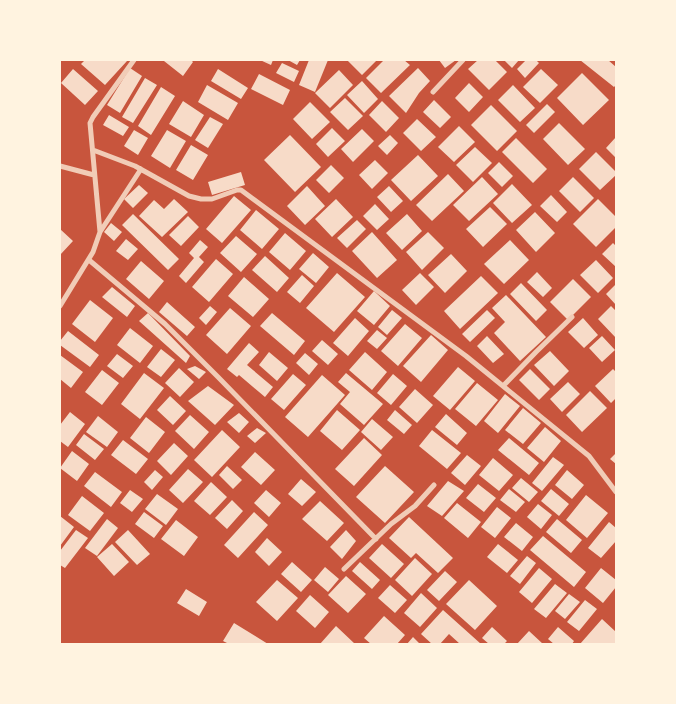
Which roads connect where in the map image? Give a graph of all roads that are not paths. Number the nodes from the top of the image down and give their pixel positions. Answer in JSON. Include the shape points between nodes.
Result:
{"nodes":[{"id":1,"x":134,"y":60,"type":"edge"},
{"id":2,"x":463,"y":60,"type":"edge"},
{"id":3,"x":433,"y":92,"type":"dead end"},
{"id":4,"x":93,"y":150,"type":"junction"},
{"id":5,"x":60,"y":166,"type":"edge"},
{"id":6,"x":142,"y":169,"type":"junction"},
{"id":7,"x":94,"y":175,"type":"junction"},
{"id":8,"x":100,"y":232,"type":"junction"},
{"id":9,"x":89,"y":260,"type":"junction"},
{"id":10,"x":60,"y":306,"type":"edge"},
{"id":11,"x":572,"y":317,"type":"dead end"},
{"id":12,"x":503,"y":386,"type":"junction"},
{"id":13,"x":434,"y":485,"type":"dead end"},
{"id":14,"x":616,"y":492,"type":"edge"},
{"id":15,"x":376,"y":539,"type":"junction"},
{"id":16,"x":344,"y":569,"type":"dead end"}],
"edges":[{"from":1,"to":4,"type":"street","via":[[93,117],[90,124]]},
{"from":2,"to":3,"type":"street"},
{"from":4,"to":6,"type":"street"},
{"from":4,"to":7,"type":"street"},
{"from":5,"to":7,"type":"street"},
{"from":6,"to":8,"type":"street"},
{"from":6,"to":12,"type":"street","via":[[200,199],[212,199],[241,190]]},
{"from":7,"to":8,"type":"street"},
{"from":8,"to":9,"type":"street"},
{"from":9,"to":10,"type":"street"},
{"from":9,"to":15,"type":"street","via":[[165,324]]},
{"from":11,"to":12,"type":"street"},
{"from":12,"to":14,"type":"street","via":[[589,456]]},
{"from":13,"to":15,"type":"street"},
{"from":15,"to":16,"type":"street"}]}
